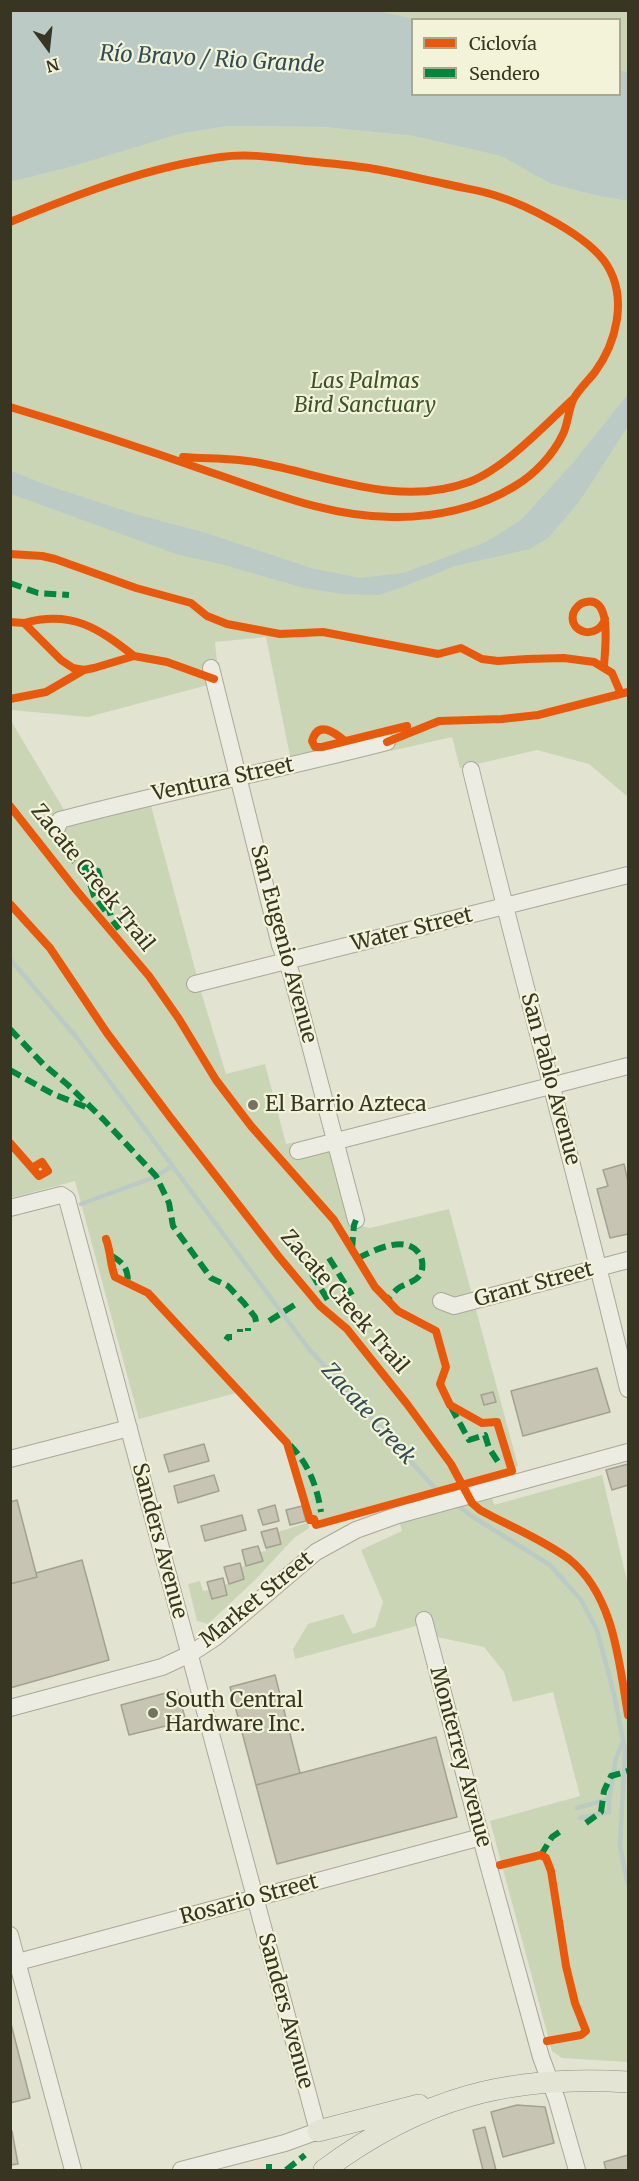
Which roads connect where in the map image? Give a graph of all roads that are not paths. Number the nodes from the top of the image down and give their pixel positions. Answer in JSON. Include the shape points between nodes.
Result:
{"nodes":[{"id":1,"x":212,"y":668,"type":"dead end"},
{"id":2,"x":387,"y":742,"type":"dead end"},
{"id":3,"x":471,"y":770,"type":"dead end"},
{"id":4,"x":239,"y":778,"type":"junction"},
{"id":5,"x":58,"y":824,"type":"dead end"},
{"id":6,"x":628,"y":875,"type":"edge"},
{"id":7,"x":504,"y":908,"type":"junction"},
{"id":8,"x":286,"y":960,"type":"junction"},
{"id":9,"x":195,"y":984,"type":"dead end"},
{"id":10,"x":628,"y":1066,"type":"edge"},
{"id":11,"x":552,"y":1085,"type":"junction"},
{"id":12,"x":335,"y":1141,"type":"junction"},
{"id":13,"x":297,"y":1151,"type":"dead end"},
{"id":14,"x":10,"y":1208,"type":"edge"},
{"id":15,"x":356,"y":1220,"type":"dead end"},
{"id":16,"x":628,"y":1260,"type":"edge"},
{"id":17,"x":600,"y":1267,"type":"junction"},
{"id":18,"x":441,"y":1300,"type":"dead end"},
{"id":19,"x":628,"y":1389,"type":"edge"},
{"id":20,"x":129,"y":1428,"type":"junction"},
{"id":21,"x":628,"y":1452,"type":"edge"},
{"id":22,"x":10,"y":1460,"type":"edge"},
{"id":23,"x":424,"y":1620,"type":"dead end"},
{"id":24,"x":190,"y":1654,"type":"junction"},
{"id":25,"x":10,"y":1708,"type":"edge"},
{"id":26,"x":481,"y":1837,"type":"junction"},
{"id":27,"x":255,"y":1898,"type":"junction"},
{"id":28,"x":10,"y":1935,"type":"edge"},
{"id":29,"x":18,"y":1962,"type":"junction"},
{"id":30,"x":550,"y":2081,"type":"junction"},
{"id":31,"x":628,"y":2082,"type":"edge"},
{"id":32,"x":478,"y":2092,"type":"junction"},
{"id":33,"x":318,"y":2131,"type":"junction"},
{"id":34,"x":73,"y":2170,"type":"edge"},
{"id":35,"x":181,"y":2170,"type":"edge"},
{"id":36,"x":324,"y":2170,"type":"edge"},
{"id":37,"x":577,"y":2170,"type":"edge"}],
"edges":[{"from":1,"to":4,"type":"street","name":"San Eugenio Avenue"},
{"from":2,"to":4,"type":"street","name":"Ventura Street"},
{"from":3,"to":7,"type":"street","name":"San Pablo Avenue"},
{"from":4,"to":5,"type":"street","name":"Ventura Street","via":[[156,795]]},
{"from":4,"to":8,"type":"street","name":"San Eugenio Avenue"},
{"from":6,"to":7,"type":"street","name":"Water Street"},
{"from":7,"to":8,"type":"street","name":"Water Street"},
{"from":7,"to":11,"type":"street","name":"San Pablo Avenue"},
{"from":8,"to":9,"type":"street","name":"Water Street"},
{"from":8,"to":12,"type":"street","name":"San Eugenio Avenue"},
{"from":10,"to":11,"type":"street"},
{"from":11,"to":12,"type":"street"},
{"from":11,"to":17,"type":"street","name":"San Pablo Avenue"},
{"from":12,"to":13,"type":"street"},
{"from":12,"to":15,"type":"street","name":"San Eugenio Avenue"},
{"from":14,"to":20,"type":"street","name":"Sanders Avenue","via":[[61,1195],[68,1199]]},
{"from":16,"to":17,"type":"street","name":"Grant Street"},
{"from":17,"to":18,"type":"street","name":"Grant Street","via":[[454,1306]]},
{"from":17,"to":19,"type":"street","name":"San Pablo Avenue"},
{"from":20,"to":22,"type":"street"},
{"from":20,"to":24,"type":"street","name":"Sanders Avenue"},
{"from":21,"to":24,"type":"street","name":"Market Street","via":[[356,1530],[316,1552],[216,1637]]},
{"from":23,"to":26,"type":"street","name":"Monterrey Avenue"},
{"from":24,"to":25,"type":"street","name":"Market Street","via":[[162,1667]]},
{"from":24,"to":27,"type":"street","name":"Sanders Avenue"},
{"from":26,"to":27,"type":"street","name":"Rosario Street"},
{"from":26,"to":30,"type":"street","name":"Monterrey Avenue"},
{"from":27,"to":29,"type":"street","name":"Rosario Street"},
{"from":27,"to":33,"type":"street","name":"Sanders Avenue"},
{"from":28,"to":29,"type":"street"},
{"from":29,"to":34,"type":"street"},
{"from":30,"to":31,"type":"main road"},
{"from":30,"to":32,"type":"main road"},
{"from":30,"to":37,"type":"street","name":"Monterrey Avenue"},
{"from":32,"to":33,"type":"main road"},
{"from":32,"to":36,"type":"main road","via":[[422,2111]]},
{"from":33,"to":35,"type":"street"}]}
